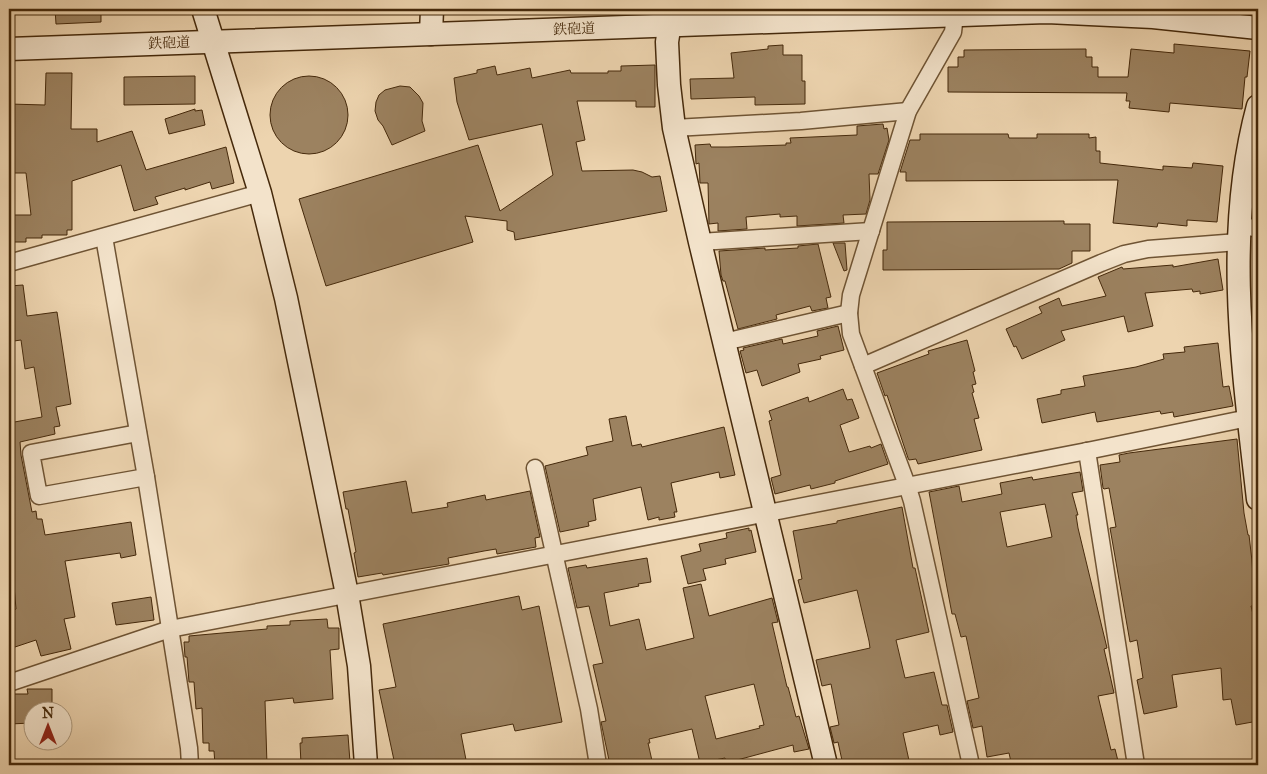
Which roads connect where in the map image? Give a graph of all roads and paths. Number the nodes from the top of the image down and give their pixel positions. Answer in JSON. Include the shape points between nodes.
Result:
{"nodes":[{"id":1,"x":203,"y":9,"type":"edge"},
{"id":2,"x":432,"y":9,"type":"edge"},
{"id":3,"x":1087,"y":11,"type":"edge"},
{"id":4,"x":954,"y":13,"type":"edge"},
{"id":5,"x":671,"y":17,"type":"edge"},
{"id":6,"x":1258,"y":28,"type":"edge"},
{"id":7,"x":431,"y":34,"type":"junction"},
{"id":8,"x":212,"y":42,"type":"junction"},
{"id":9,"x":9,"y":49,"type":"edge"},
{"id":10,"x":1258,"y":106,"type":"edge"},
{"id":11,"x":908,"y":111,"type":"junction"},
{"id":12,"x":674,"y":128,"type":"junction"},
{"id":13,"x":1254,"y":140,"type":"edge"},
{"id":14,"x":260,"y":193,"type":"junction"},
{"id":15,"x":870,"y":231,"type":"junction"},
{"id":16,"x":1246,"y":232,"type":"edge"},
{"id":17,"x":104,"y":237,"type":"junction"},
{"id":18,"x":700,"y":242,"type":"junction"},
{"id":19,"x":9,"y":262,"type":"edge"},
{"id":20,"x":849,"y":313,"type":"junction"},
{"id":21,"x":724,"y":342,"type":"junction"},
{"id":22,"x":863,"y":366,"type":"junction"},
{"id":23,"x":1254,"y":416,"type":"edge"},
{"id":24,"x":138,"y":434,"type":"junction"},
{"id":25,"x":1087,"y":450,"type":"junction"},
{"id":26,"x":534,"y":468,"type":"dead end"},
{"id":27,"x":146,"y":477,"type":"junction"},
{"id":28,"x":907,"y":485,"type":"junction"},
{"id":29,"x":1258,"y":499,"type":"edge"},
{"id":30,"x":765,"y":514,"type":"junction"},
{"id":31,"x":555,"y":555,"type":"junction"},
{"id":32,"x":347,"y":594,"type":"junction"},
{"id":33,"x":170,"y":630,"type":"junction"},
{"id":34,"x":9,"y":683,"type":"edge"},
{"id":35,"x":190,"y":765,"type":"edge"},
{"id":36,"x":366,"y":765,"type":"edge"},
{"id":37,"x":598,"y":765,"type":"edge"},
{"id":38,"x":826,"y":765,"type":"edge"},
{"id":39,"x":971,"y":765,"type":"edge"},
{"id":40,"x":1136,"y":765,"type":"edge"}],
"edges":[{"from":1,"to":8,"type":"street"},
{"from":2,"to":7,"type":"street"},
{"from":3,"to":4,"type":"street","name":"鉄砲道"},
{"from":3,"to":6,"type":"street","name":"鉄砲道"},
{"from":4,"to":5,"type":"street","name":"鉄砲道"},
{"from":4,"to":11,"type":"street","via":[[954,32]]},
{"from":5,"to":7,"type":"street","name":"鉄砲道"},
{"from":5,"to":12,"type":"street","via":[[667,42]]},
{"from":7,"to":8,"type":"street","name":"鉄砲道"},
{"from":8,"to":9,"type":"street","name":"鉄砲道"},
{"from":8,"to":14,"type":"street"},
{"from":10,"to":13,"type":"street"},
{"from":11,"to":12,"type":"street"},
{"from":11,"to":15,"type":"street"},
{"from":12,"to":18,"type":"street"},
{"from":13,"to":16,"type":"street","via":[[1244,174]]},
{"from":14,"to":17,"type":"street"},
{"from":14,"to":32,"type":"street","via":[[286,298]]},
{"from":15,"to":18,"type":"street"},
{"from":15,"to":20,"type":"street","via":[[851,295]]},
{"from":16,"to":22,"type":"street","via":[[1148,249],[1101,262]]},
{"from":16,"to":23,"type":"street","via":[[1240,332]]},
{"from":17,"to":19,"type":"street"},
{"from":17,"to":24,"type":"street"},
{"from":18,"to":21,"type":"street"},
{"from":20,"to":21,"type":"street"},
{"from":20,"to":22,"type":"street","via":[[851,334]]},
{"from":21,"to":30,"type":"street"},
{"from":22,"to":28,"type":"street"},
{"from":23,"to":25,"type":"street"},
{"from":23,"to":29,"type":"street"},
{"from":24,"to":27,"type":"street"},
{"from":24,"to":27,"type":"street","via":[[31,453],[39,496]]},
{"from":25,"to":28,"type":"street"},
{"from":25,"to":40,"type":"street"},
{"from":26,"to":31,"type":"street"},
{"from":27,"to":33,"type":"street"},
{"from":28,"to":30,"type":"street"},
{"from":28,"to":39,"type":"street"},
{"from":30,"to":31,"type":"street"},
{"from":30,"to":38,"type":"street"},
{"from":31,"to":32,"type":"street"},
{"from":31,"to":37,"type":"street"},
{"from":32,"to":33,"type":"street"},
{"from":32,"to":36,"type":"street","via":[[359,666]]},
{"from":33,"to":34,"type":"street"},
{"from":33,"to":35,"type":"street"}]}
